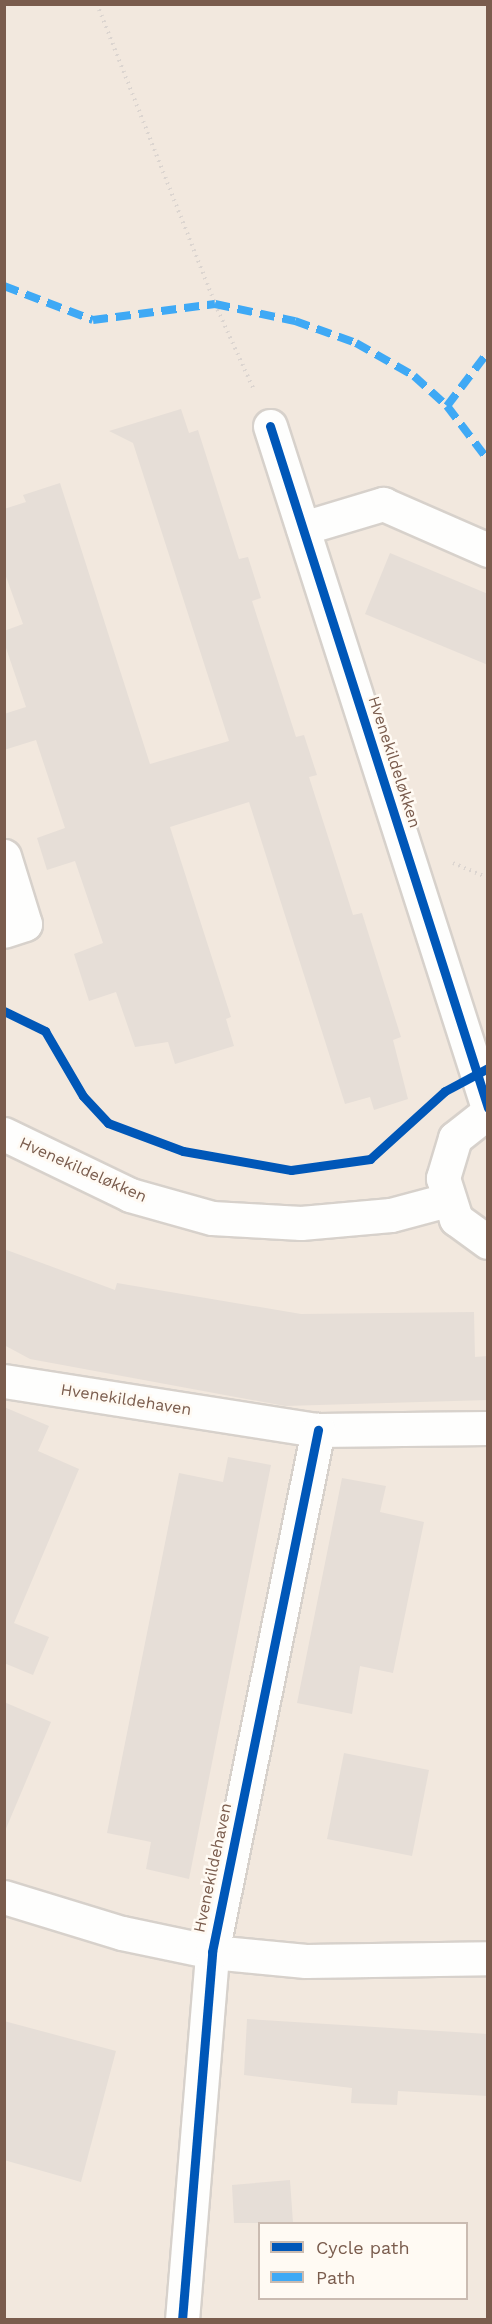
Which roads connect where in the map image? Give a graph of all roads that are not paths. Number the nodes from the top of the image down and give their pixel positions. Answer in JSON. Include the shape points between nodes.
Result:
{"nodes":[{"id":1,"x":270,"y":426,"type":"road end"},
{"id":2,"x":303,"y":528,"type":"junction"},
{"id":3,"x":488,"y":550,"type":"edge"},
{"id":4,"x":4,"y":856,"type":"edge"},
{"id":5,"x":4,"y":931,"type":"edge"},
{"id":6,"x":488,"y":1110,"type":"edge"},
{"id":7,"x":4,"y":1134,"type":"edge"},
{"id":8,"x":447,"y":1200,"type":"junction"},
{"id":9,"x":488,"y":1242,"type":"edge"},
{"id":10,"x":4,"y":1381,"type":"edge"},
{"id":11,"x":488,"y":1428,"type":"edge"},
{"id":12,"x":318,"y":1430,"type":"junction"},
{"id":13,"x":4,"y":1897,"type":"edge"},
{"id":14,"x":212,"y":1952,"type":"junction"},
{"id":15,"x":488,"y":1958,"type":"edge"},
{"id":16,"x":182,"y":2319,"type":"edge"}],
"edges":[{"from":1,"to":2,"type":"street","name":"Hvenekildeløkken"},
{"from":2,"to":3,"type":"street","via":[[383,504]]},
{"from":2,"to":6,"type":"street","name":"Hvenekildeløkken"},
{"from":4,"to":5,"type":"street","via":[[25,924]]},
{"from":6,"to":8,"type":"street","via":[[455,1138],[446,1157]]},
{"from":7,"to":8,"type":"street","name":"Hvenekildeløkken","via":[[130,1195],[212,1218],[301,1223],[391,1215]]},
{"from":8,"to":9,"type":"street","via":[[456,1219]]},
{"from":10,"to":12,"type":"street","name":"Hvenekildehaven"},
{"from":11,"to":12,"type":"street","name":"Hvenekildehaven"},
{"from":12,"to":14,"type":"street","name":"Hvenekildehaven"},
{"from":13,"to":14,"type":"street","name":"Hvenekildehaven","via":[[122,1933]]},
{"from":14,"to":15,"type":"street","name":"Hvenekildehaven","via":[[306,1961]]},
{"from":14,"to":16,"type":"street","name":"Hvenekildehaven"}]}
